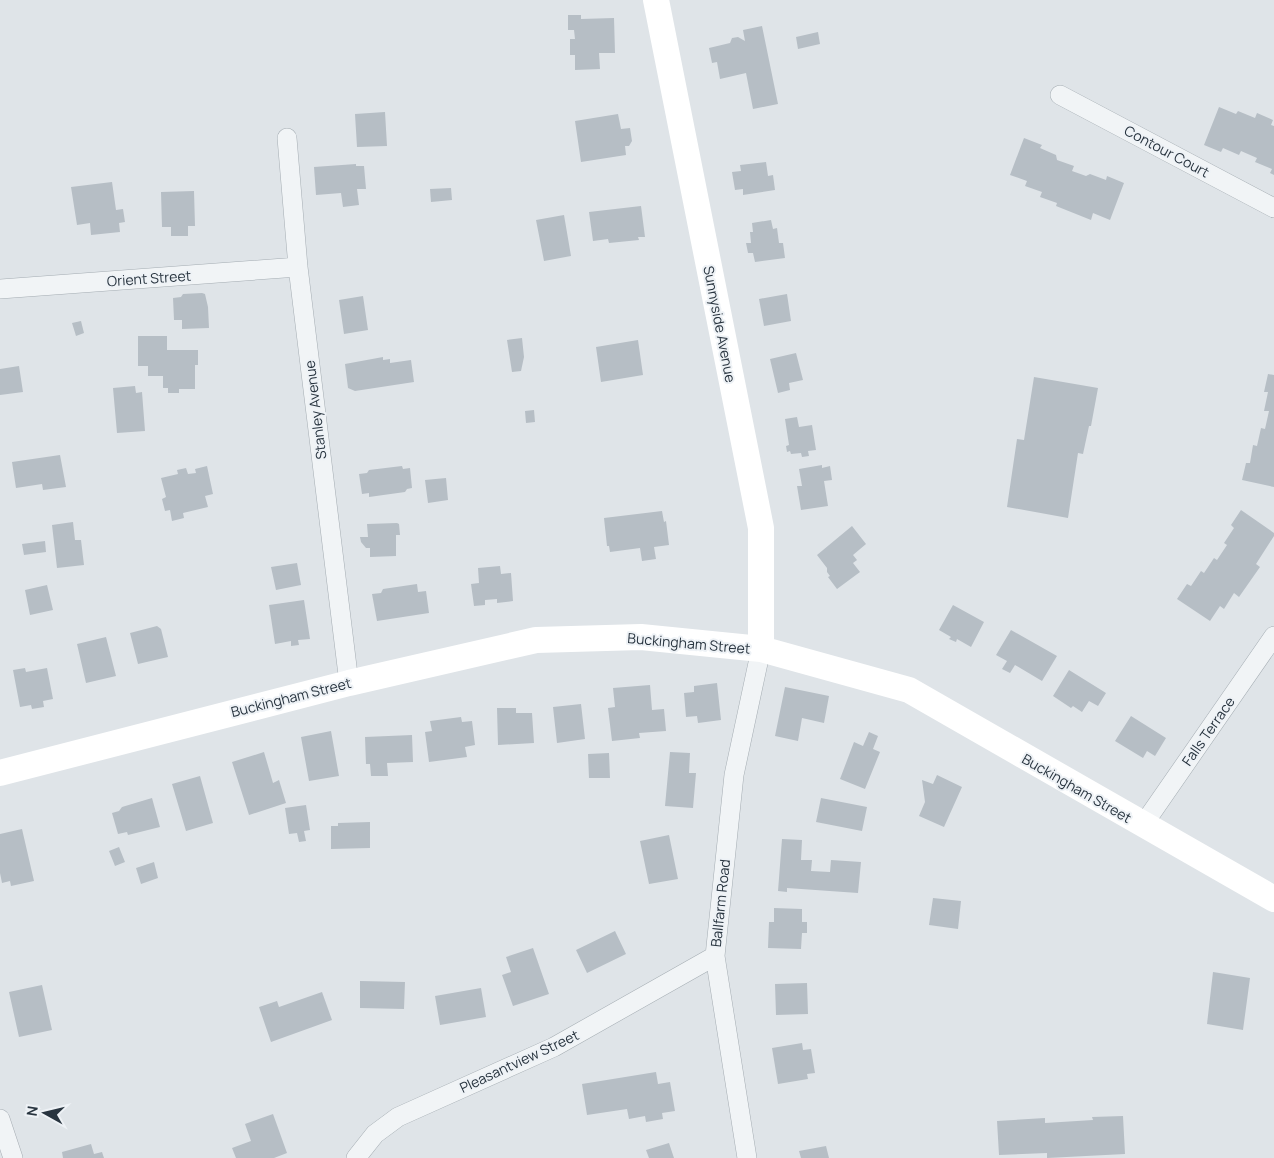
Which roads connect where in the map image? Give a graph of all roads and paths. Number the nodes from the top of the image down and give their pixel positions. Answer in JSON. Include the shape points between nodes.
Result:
{"nodes":[{"id":1,"x":656,"y":0,"type":"edge"},
{"id":2,"x":1060,"y":95,"type":"dead end"},
{"id":3,"x":287,"y":138,"type":"dead end"},
{"id":4,"x":1274,"y":208,"type":"edge"},
{"id":5,"x":298,"y":266,"type":"junction"},
{"id":6,"x":0,"y":289,"type":"edge"},
{"id":7,"x":1274,"y":636,"type":"edge"},
{"id":8,"x":761,"y":649,"type":"junction"},
{"id":9,"x":349,"y":682,"type":"junction"},
{"id":10,"x":0,"y":773,"type":"edge"},
{"id":11,"x":1143,"y":826,"type":"junction"},
{"id":12,"x":1274,"y":899,"type":"edge"},
{"id":13,"x":714,"y":956,"type":"junction"},
{"id":14,"x":0,"y":1118,"type":"edge"},
{"id":15,"x":13,"y":1158,"type":"edge"},
{"id":16,"x":356,"y":1158,"type":"edge"},
{"id":17,"x":747,"y":1158,"type":"edge"}],
"edges":[{"from":1,"to":8,"type":"main road","name":"Sunnyside Avenue","via":[[761,528]]},
{"from":2,"to":4,"type":"street","name":"Contour Court"},
{"from":3,"to":5,"type":"street","name":"Stanley Avenue"},
{"from":5,"to":6,"type":"street","name":"Orient Street"},
{"from":5,"to":9,"type":"street","name":"Stanley Avenue"},
{"from":7,"to":11,"type":"street","name":"Falls Terrace"},
{"from":8,"to":9,"type":"main road","name":"Buckingham Street","via":[[641,637],[536,640]]},
{"from":8,"to":11,"type":"main road","name":"Buckingham Street","via":[[909,690]]},
{"from":8,"to":13,"type":"street","name":"Ballfarm Road","via":[[734,775]]},
{"from":9,"to":10,"type":"main road","name":"Buckingham Street"},
{"from":11,"to":12,"type":"main road","name":"Buckingham Street"},
{"from":13,"to":16,"type":"street","name":"Pleasantview Street","via":[[554,1047],[398,1117],[375,1134]]},
{"from":13,"to":17,"type":"street","name":"Ballfarm Road"},
{"from":14,"to":15,"type":"street"}]}
